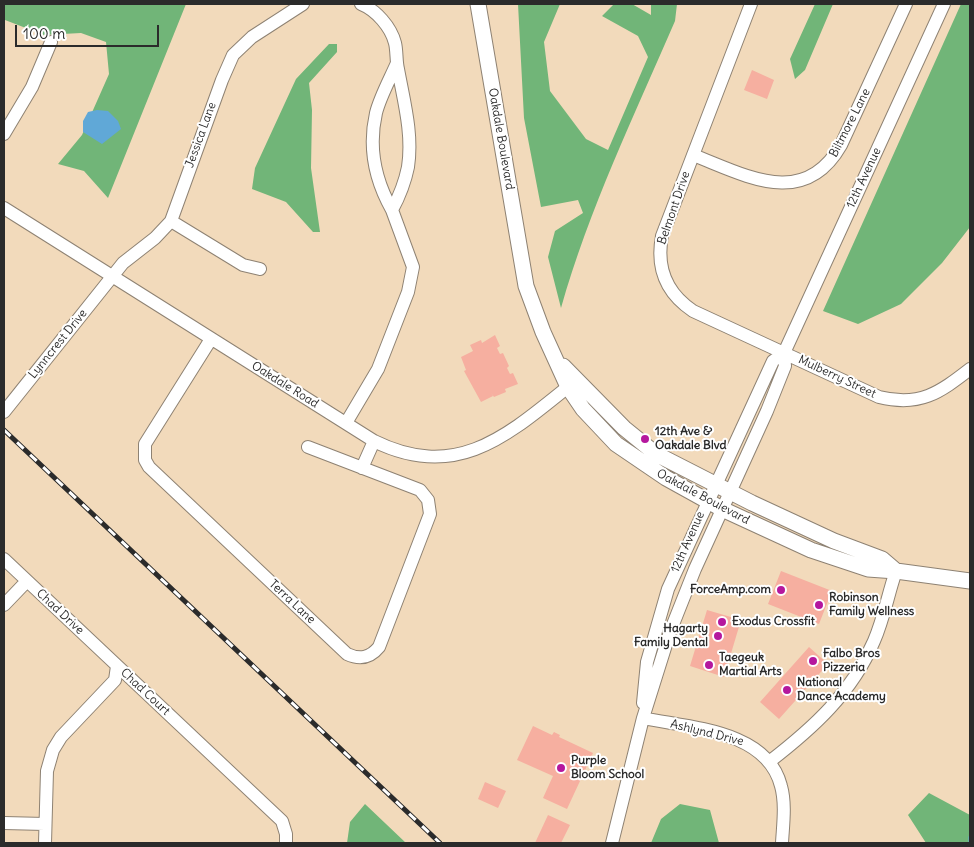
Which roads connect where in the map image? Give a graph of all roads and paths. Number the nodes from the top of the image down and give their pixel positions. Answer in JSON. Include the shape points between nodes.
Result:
{"nodes":[{"id":1,"x":303,"y":4,"type":"edge"},
{"id":2,"x":361,"y":4,"type":"edge"},
{"id":3,"x":478,"y":4,"type":"edge"},
{"id":4,"x":751,"y":4,"type":"edge"},
{"id":5,"x":906,"y":4,"type":"edge"},
{"id":6,"x":944,"y":4,"type":"edge"},
{"id":7,"x":51,"y":42,"type":"dead end"},
{"id":8,"x":397,"y":63,"type":"junction"},
{"id":9,"x":4,"y":134,"type":"edge"},
{"id":10,"x":693,"y":155,"type":"junction"},
{"id":11,"x":4,"y":208,"type":"edge"},
{"id":12,"x":392,"y":210,"type":"junction"},
{"id":13,"x":171,"y":222,"type":"junction"},
{"id":14,"x":260,"y":269,"type":"dead end"},
{"id":15,"x":112,"y":276,"type":"junction"},
{"id":16,"x":211,"y":339,"type":"junction"},
{"id":17,"x":784,"y":353,"type":"junction"},
{"id":18,"x":970,"y":368,"type":"edge"},
{"id":19,"x":572,"y":384,"type":"junction"},
{"id":20,"x":4,"y":412,"type":"edge"},
{"id":21,"x":346,"y":423,"type":"junction"},
{"id":22,"x":374,"y":441,"type":"junction"},
{"id":23,"x":308,"y":447,"type":"dead end"},
{"id":24,"x":362,"y":468,"type":"junction"},
{"id":25,"x":715,"y":484,"type":"junction"},
{"id":26,"x":730,"y":492,"type":"junction"},
{"id":27,"x":707,"y":501,"type":"junction"},
{"id":28,"x":722,"y":509,"type":"junction"},
{"id":29,"x":4,"y":559,"type":"edge"},
{"id":30,"x":896,"y":570,"type":"junction"},
{"id":31,"x":27,"y":581,"type":"junction"},
{"id":32,"x":970,"y":581,"type":"edge"},
{"id":33,"x":4,"y":605,"type":"edge"},
{"id":34,"x":117,"y":666,"type":"junction"},
{"id":35,"x":643,"y":718,"type":"junction"},
{"id":36,"x":769,"y":762,"type":"junction"},
{"id":37,"x":4,"y":823,"type":"edge"},
{"id":38,"x":45,"y":824,"type":"junction"},
{"id":39,"x":45,"y":843,"type":"edge"},
{"id":40,"x":286,"y":843,"type":"edge"},
{"id":41,"x":612,"y":843,"type":"edge"},
{"id":42,"x":782,"y":843,"type":"edge"}],
"edges":[{"from":1,"to":13,"type":"street","name":"Jessica Lane","via":[[252,37],[233,55]]},
{"from":2,"to":8,"type":"street","via":[[376,13],[389,28],[395,42]]},
{"from":3,"to":19,"type":"main road","name":"Oakdale Boulevard","via":[[523,273],[536,316]]},
{"from":4,"to":10,"type":"street","name":"Belmont Drive"},
{"from":5,"to":10,"type":"street","name":"Biltmore Lane","via":[[841,146],[817,173],[797,182],[771,183]]},
{"from":6,"to":17,"type":"street","name":"12th Avenue"},
{"from":7,"to":9,"type":"street","via":[[32,87]]},
{"from":8,"to":12,"type":"street","via":[[410,131],[408,168]]},
{"from":8,"to":12,"type":"street","via":[[376,113],[372,145],[380,190]]},
{"from":10,"to":17,"type":"street","name":"Belmont Drive","via":[[662,236],[660,261],[667,285],[693,312]]},
{"from":11,"to":15,"type":"street","name":"Oakdale Road"},
{"from":12,"to":21,"type":"street","via":[[413,267],[408,292],[378,369]]},
{"from":13,"to":14,"type":"street","via":[[243,265]]},
{"from":13,"to":15,"type":"street","name":"Jessica Lane"},
{"from":15,"to":16,"type":"street","name":"Oakdale Road"},
{"from":15,"to":20,"type":"street","name":"Lynncrest Drive"},
{"from":16,"to":21,"type":"street","name":"Oakdale Road"},
{"from":16,"to":24,"type":"street","name":"Terra Lane","via":[[146,444],[145,460],[347,654],[361,658],[379,647],[430,507],[420,490]]},
{"from":17,"to":18,"type":"street","name":"Mulberry Street","via":[[892,400],[917,400],[930,396]]},
{"from":17,"to":25,"type":"street","name":"12th Avenue","via":[[773,361]]},
{"from":17,"to":26,"type":"street","name":"12th Avenue","via":[[785,366]]},
{"from":19,"to":22,"type":"street","name":"Oakdale Road","via":[[510,430],[467,453],[423,457]]},
{"from":19,"to":25,"type":"main road","name":"Oakdale Boulevard","via":[[640,442]]},
{"from":19,"to":27,"type":"main road","name":"Oakdale Boulevard","via":[[583,409],[616,444]]},
{"from":21,"to":22,"type":"street","name":"Oakdale Road"},
{"from":22,"to":24,"type":"street"},
{"from":23,"to":24,"type":"street","name":"Terra Lane"},
{"from":25,"to":26,"type":"main road","name":"Oakdale Boulevard"},
{"from":25,"to":27,"type":"street","name":"12th Avenue"},
{"from":26,"to":28,"type":"street","name":"12th Avenue"},
{"from":26,"to":30,"type":"main road","name":"Oakdale Boulevard","via":[[834,541],[882,559]]},
{"from":27,"to":28,"type":"main road","name":"Oakdale Boulevard"},
{"from":27,"to":35,"type":"street","name":"12th Avenue","via":[[658,618],[647,662]]},
{"from":28,"to":30,"type":"main road","name":"Oakdale Boulevard","via":[[841,561],[868,569]]},
{"from":28,"to":35,"type":"street","name":"12th Avenue","via":[[681,602]]},
{"from":29,"to":31,"type":"street","name":"Chad Drive"},
{"from":30,"to":32,"type":"main road","name":"Oakdale Boulevard"},
{"from":30,"to":36,"type":"street","via":[[874,640],[850,685],[823,718]]},
{"from":31,"to":33,"type":"street"},
{"from":31,"to":34,"type":"street","name":"Chad Drive"},
{"from":34,"to":38,"type":"street","name":"Chad Court","via":[[115,680],[61,737],[53,750],[47,771]]},
{"from":34,"to":40,"type":"street","name":"Chad Court","via":[[282,821]]},
{"from":35,"to":36,"type":"street","name":"Ashlynd Drive","via":[[737,738],[750,744]]},
{"from":35,"to":41,"type":"street","name":"12th Avenue"},
{"from":36,"to":42,"type":"street","name":"Ashlynd Drive","via":[[777,774],[783,799]]},
{"from":37,"to":38,"type":"street"},
{"from":38,"to":39,"type":"street","name":"Chad Court"}]}
